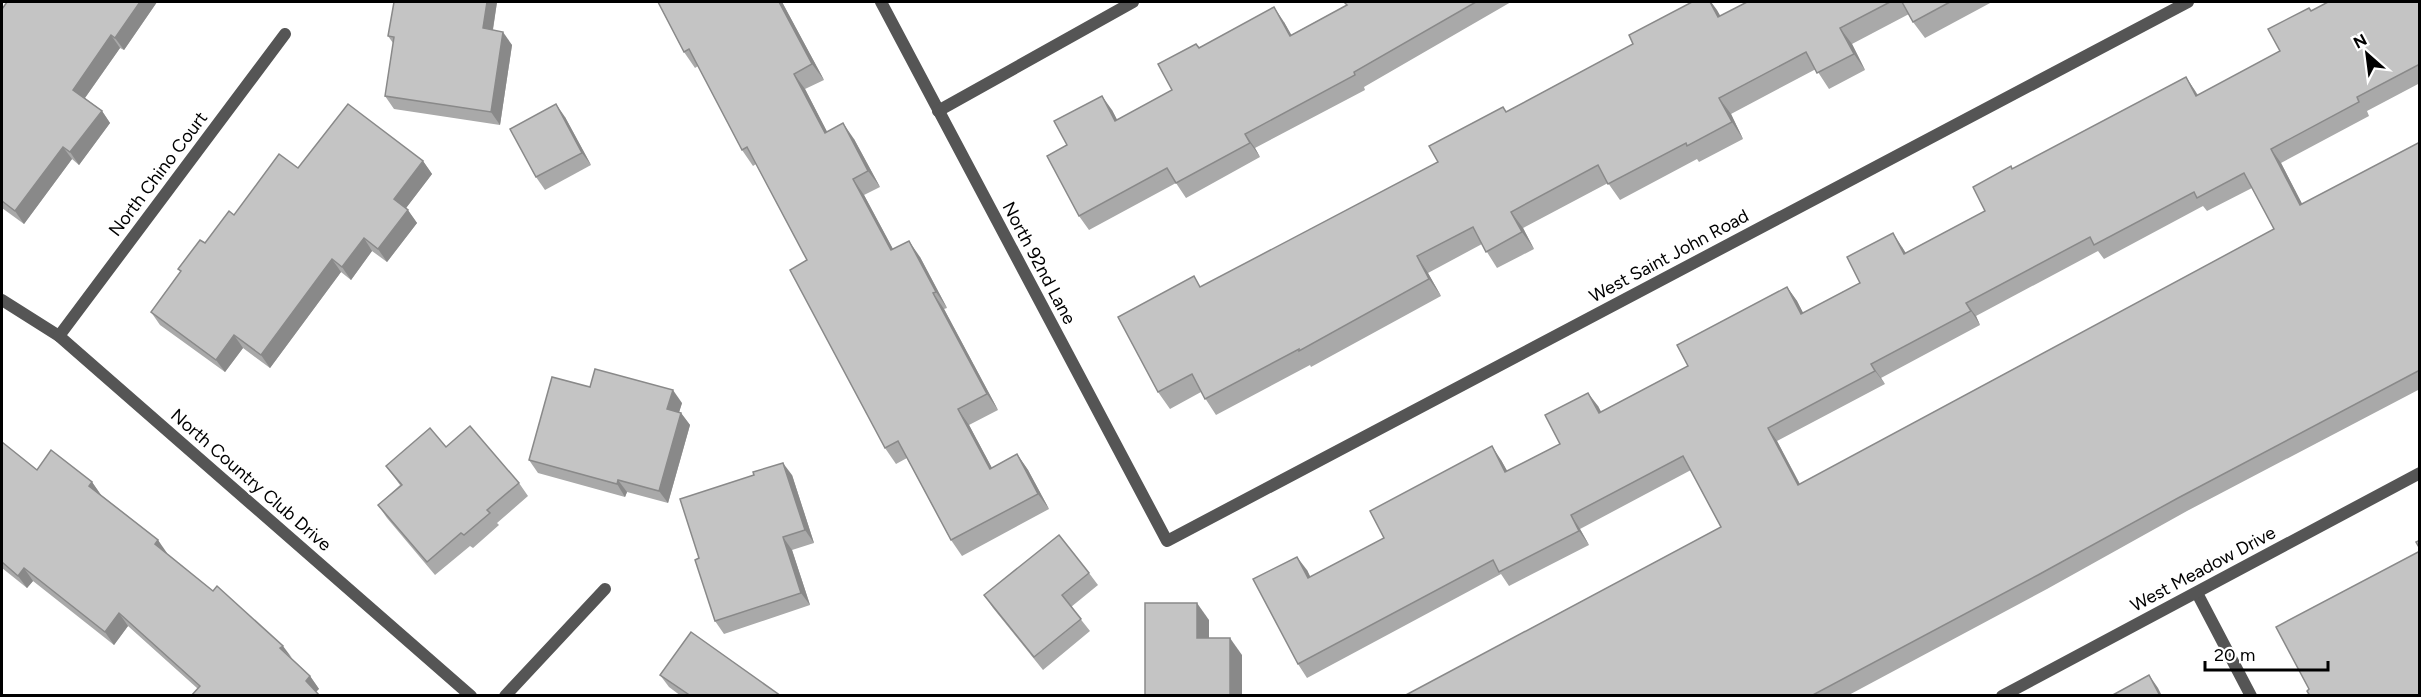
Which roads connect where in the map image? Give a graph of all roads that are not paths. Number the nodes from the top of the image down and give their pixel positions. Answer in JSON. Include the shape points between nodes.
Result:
{"nodes":[{"id":1,"x":881,"y":2,"type":"edge"},
{"id":2,"x":1133,"y":2,"type":"edge"},
{"id":3,"x":2188,"y":2,"type":"edge"},
{"id":4,"x":285,"y":34,"type":"dead end"},
{"id":5,"x":938,"y":111,"type":"junction"},
{"id":6,"x":2,"y":300,"type":"edge"},
{"id":7,"x":59,"y":336,"type":"junction"},
{"id":8,"x":2420,"y":473,"type":"edge"},
{"id":9,"x":1167,"y":541,"type":"joint"},
{"id":10,"x":605,"y":590,"type":"dead end"},
{"id":11,"x":2197,"y":593,"type":"junction"},
{"id":12,"x":471,"y":696,"type":"edge"},
{"id":13,"x":505,"y":696,"type":"edge"},
{"id":14,"x":2002,"y":696,"type":"edge"},
{"id":15,"x":2251,"y":696,"type":"edge"}],
"edges":[{"from":1,"to":5,"type":"street","name":"North 92nd Lane"},
{"from":2,"to":5,"type":"street"},
{"from":3,"to":9,"type":"street","name":"West Saint John Road"},
{"from":4,"to":7,"type":"street","name":"North Chino Court"},
{"from":5,"to":9,"type":"street","name":"North 92nd Lane"},
{"from":6,"to":7,"type":"street","name":"North Country Club Drive"},
{"from":7,"to":12,"type":"street","name":"North Country Club Drive"},
{"from":8,"to":11,"type":"street","name":"West Meadow Drive"},
{"from":10,"to":13,"type":"street"},
{"from":11,"to":14,"type":"street","name":"West Meadow Drive"},
{"from":11,"to":15,"type":"street"}]}
